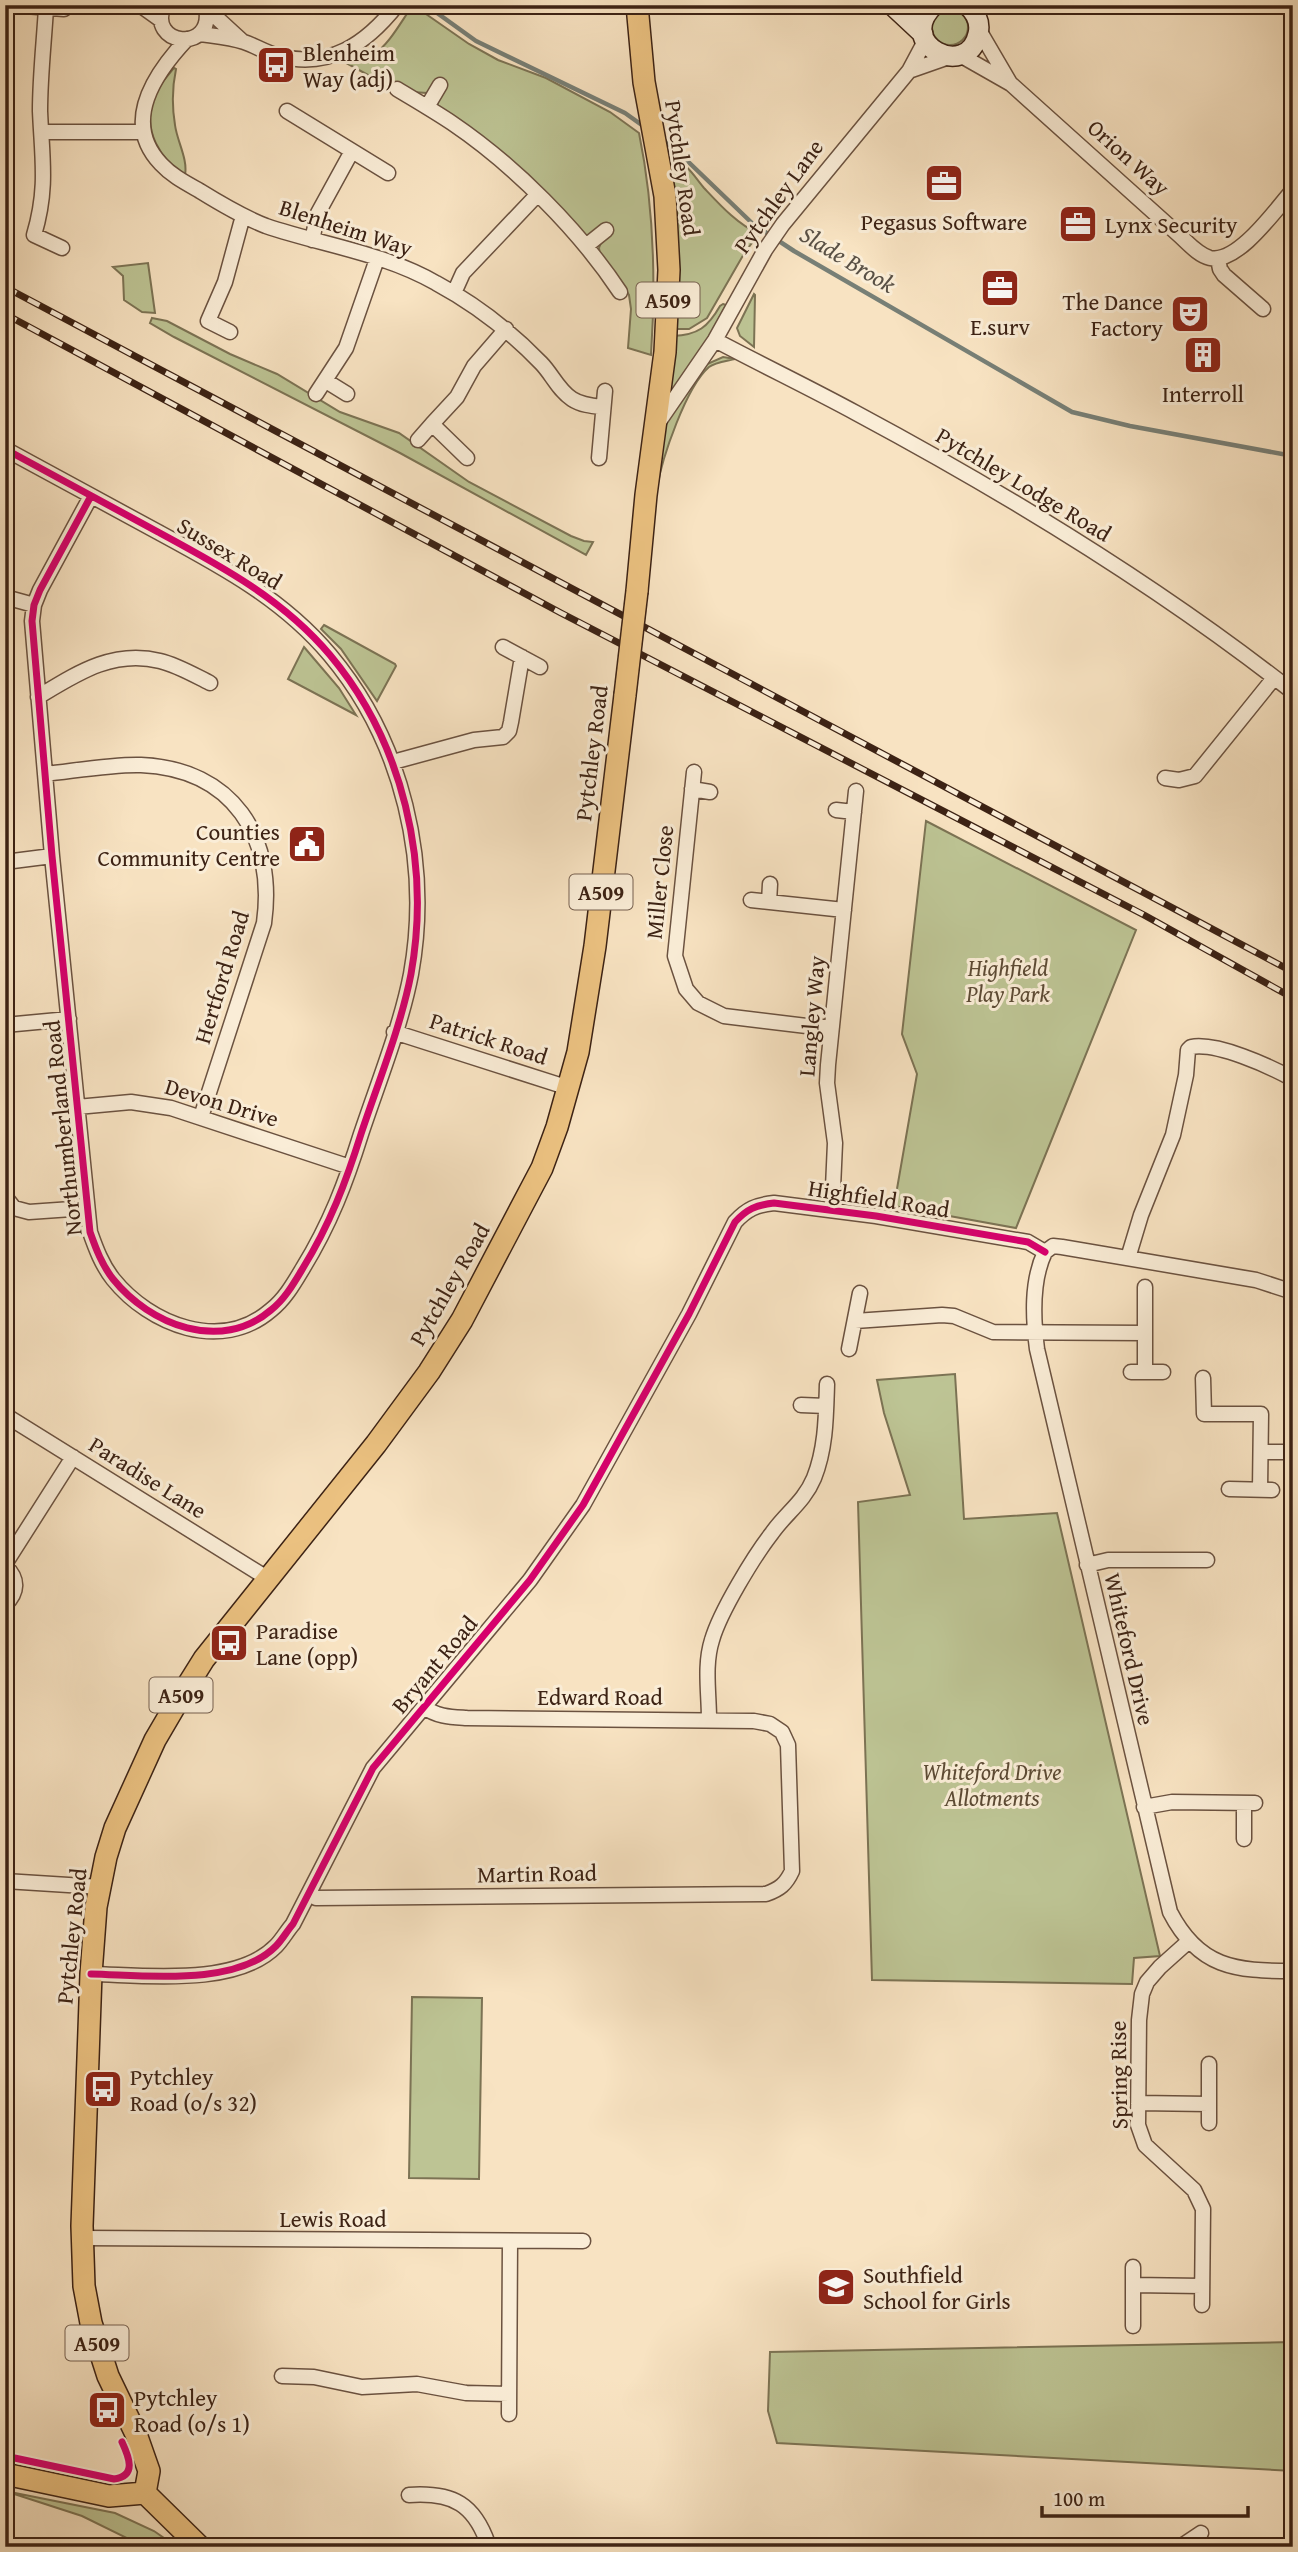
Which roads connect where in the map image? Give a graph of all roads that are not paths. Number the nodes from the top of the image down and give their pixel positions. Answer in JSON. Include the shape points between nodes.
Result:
{"nodes":[{"id":1,"x":140,"y":5,"type":"edge"},
{"id":2,"x":164,"y":5,"type":"edge"},
{"id":3,"x":397,"y":5,"type":"edge"},
{"id":4,"x":636,"y":5,"type":"edge"},
{"id":5,"x":892,"y":5,"type":"edge"},
{"id":6,"x":25,"y":6,"type":"edge"},
{"id":7,"x":933,"y":6,"type":"edge"},
{"id":8,"x":205,"y":7,"type":"edge"},
{"id":9,"x":46,"y":8,"type":"junction"},
{"id":10,"x":64,"y":9,"type":"dead end"},
{"id":11,"x":976,"y":15,"type":"edge"},
{"id":12,"x":163,"y":25,"type":"junction"},
{"id":13,"x":193,"y":37,"type":"junction"},
{"id":14,"x":924,"y":37,"type":"junction"},
{"id":15,"x":242,"y":41,"type":"junction"},
{"id":16,"x":954,"y":56,"type":"junction"},
{"id":17,"x":167,"y":60,"type":"junction"},
{"id":18,"x":909,"y":71,"type":"junction"},
{"id":19,"x":1011,"y":84,"type":"junction"},
{"id":20,"x":440,"y":85,"type":"dead end"},
{"id":21,"x":397,"y":89,"type":"dead end"},
{"id":22,"x":427,"y":107,"type":"junction"},
{"id":23,"x":287,"y":111,"type":"dead end"},
{"id":24,"x":42,"y":132,"type":"junction"},
{"id":25,"x":144,"y":132,"type":"junction"},
{"id":26,"x":352,"y":151,"type":"junction"},
{"id":27,"x":388,"y":173,"type":"dead end"},
{"id":28,"x":1293,"y":190,"type":"edge"},
{"id":29,"x":537,"y":195,"type":"junction"},
{"id":30,"x":246,"y":217,"type":"junction"},
{"id":31,"x":606,"y":230,"type":"dead end"},
{"id":32,"x":312,"y":240,"type":"junction"},
{"id":33,"x":586,"y":246,"type":"junction"},
{"id":34,"x":62,"y":248,"type":"dead end"},
{"id":35,"x":377,"y":259,"type":"junction"},
{"id":36,"x":1218,"y":259,"type":"junction"},
{"id":37,"x":620,"y":292,"type":"dead end"},
{"id":38,"x":454,"y":293,"type":"junction"},
{"id":39,"x":1263,"y":309,"type":"dead end"},
{"id":40,"x":506,"y":329,"type":"junction"},
{"id":41,"x":230,"y":332,"type":"dead end"},
{"id":42,"x":715,"y":340,"type":"junction"},
{"id":43,"x":326,"y":381,"type":"junction"},
{"id":44,"x":605,"y":391,"type":"dead end"},
{"id":45,"x":316,"y":394,"type":"dead end"},
{"id":46,"x":347,"y":394,"type":"dead end"},
{"id":47,"x":602,"y":407,"type":"junction"},
{"id":48,"x":432,"y":424,"type":"junction"},
{"id":49,"x":654,"y":429,"type":"junction"},
{"id":50,"x":418,"y":440,"type":"dead end"},
{"id":51,"x":5,"y":449,"type":"edge"},
{"id":52,"x":467,"y":458,"type":"dead end"},
{"id":53,"x":599,"y":458,"type":"dead end"},
{"id":54,"x":91,"y":496,"type":"junction"},
{"id":55,"x":5,"y":597,"type":"edge"},
{"id":56,"x":34,"y":605,"type":"junction"},
{"id":57,"x":503,"y":647,"type":"dead end"},
{"id":58,"x":522,"y":657,"type":"junction"},
{"id":59,"x":540,"y":667,"type":"dead end"},
{"id":60,"x":1274,"y":678,"type":"junction"},
{"id":61,"x":210,"y":683,"type":"dead end"},
{"id":62,"x":1293,"y":692,"type":"edge"},
{"id":63,"x":38,"y":697,"type":"junction"},
{"id":64,"x":393,"y":762,"type":"junction"},
{"id":65,"x":694,"y":772,"type":"dead end"},
{"id":66,"x":45,"y":774,"type":"junction"},
{"id":67,"x":1165,"y":778,"type":"dead end"},
{"id":68,"x":692,"y":789,"type":"junction"},
{"id":69,"x":856,"y":791,"type":"dead end"},
{"id":70,"x":710,"y":792,"type":"dead end"},
{"id":71,"x":836,"y":810,"type":"dead end"},
{"id":72,"x":854,"y":812,"type":"junction"},
{"id":73,"x":52,"y":856,"type":"junction"},
{"id":74,"x":5,"y":862,"type":"edge"},
{"id":75,"x":770,"y":884,"type":"dead end"},
{"id":76,"x":751,"y":900,"type":"dead end"},
{"id":77,"x":769,"y":902,"type":"junction"},
{"id":78,"x":844,"y":910,"type":"junction"},
{"id":79,"x":69,"y":1019,"type":"junction"},
{"id":80,"x":5,"y":1025,"type":"edge"},
{"id":81,"x":832,"y":1027,"type":"junction"},
{"id":82,"x":394,"y":1031,"type":"junction"},
{"id":83,"x":1293,"y":1079,"type":"edge"},
{"id":84,"x":569,"y":1088,"type":"junction"},
{"id":85,"x":77,"y":1107,"type":"junction"},
{"id":86,"x":201,"y":1117,"type":"junction"},
{"id":87,"x":350,"y":1167,"type":"junction"},
{"id":88,"x":7,"y":1199,"type":"edge"},
{"id":89,"x":86,"y":1208,"type":"junction"},
{"id":90,"x":832,"y":1210,"type":"junction"},
{"id":91,"x":724,"y":1245,"type":"joint"},
{"id":92,"x":1045,"y":1252,"type":"junction"},
{"id":93,"x":1128,"y":1258,"type":"junction"},
{"id":94,"x":1145,"y":1287,"type":"dead end"},
{"id":95,"x":1293,"y":1292,"type":"edge"},
{"id":96,"x":860,"y":1293,"type":"dead end"},
{"id":97,"x":855,"y":1321,"type":"junction"},
{"id":98,"x":1034,"y":1331,"type":"junction"},
{"id":99,"x":1145,"y":1333,"type":"junction"},
{"id":100,"x":849,"y":1349,"type":"dead end"},
{"id":101,"x":1163,"y":1372,"type":"dead end"},
{"id":102,"x":1203,"y":1378,"type":"dead end"},
{"id":103,"x":827,"y":1384,"type":"dead end"},
{"id":104,"x":802,"y":1405,"type":"dead end"},
{"id":105,"x":826,"y":1406,"type":"junction"},
{"id":106,"x":5,"y":1415,"type":"edge"},
{"id":107,"x":1261,"y":1452,"type":"junction"},
{"id":108,"x":1293,"y":1452,"type":"edge"},
{"id":109,"x":73,"y":1457,"type":"junction"},
{"id":110,"x":1229,"y":1489,"type":"dead end"},
{"id":111,"x":1207,"y":1560,"type":"dead end"},
{"id":112,"x":5,"y":1565,"type":"edge"},
{"id":113,"x":1087,"y":1565,"type":"junction"},
{"id":114,"x":267,"y":1578,"type":"junction"},
{"id":115,"x":5,"y":1605,"type":"edge"},
{"id":116,"x":424,"y":1707,"type":"junction"},
{"id":117,"x":709,"y":1719,"type":"junction"},
{"id":118,"x":1144,"y":1807,"type":"junction"},
{"id":119,"x":1244,"y":1839,"type":"dead end"},
{"id":120,"x":5,"y":1881,"type":"edge"},
{"id":121,"x":100,"y":1886,"type":"junction"},
{"id":122,"x":309,"y":1894,"type":"junction"},
{"id":123,"x":766,"y":1894,"type":"joint"},
{"id":124,"x":1189,"y":1941,"type":"junction"},
{"id":125,"x":1293,"y":1971,"type":"edge"},
{"id":126,"x":91,"y":1974,"type":"junction"},
{"id":127,"x":1209,"y":2064,"type":"dead end"},
{"id":128,"x":1138,"y":2103,"type":"junction"},
{"id":129,"x":1209,"y":2105,"type":"junction"},
{"id":130,"x":1209,"y":2123,"type":"dead end"},
{"id":131,"x":82,"y":2238,"type":"junction"},
{"id":132,"x":510,"y":2241,"type":"junction"},
{"id":133,"x":583,"y":2241,"type":"dead end"},
{"id":134,"x":1133,"y":2267,"type":"dead end"},
{"id":135,"x":1133,"y":2285,"type":"junction"},
{"id":136,"x":1202,"y":2286,"type":"junction"},
{"id":137,"x":1202,"y":2305,"type":"dead end"},
{"id":138,"x":1133,"y":2326,"type":"dead end"},
{"id":139,"x":282,"y":2376,"type":"dead end"},
{"id":140,"x":509,"y":2394,"type":"junction"},
{"id":141,"x":509,"y":2414,"type":"dead end"},
{"id":142,"x":5,"y":2474,"type":"edge"},
{"id":143,"x":145,"y":2493,"type":"junction"},
{"id":144,"x":409,"y":2495,"type":"dead end"},
{"id":145,"x":1201,"y":2533,"type":"dead end"},
{"id":146,"x":200,"y":2547,"type":"edge"},
{"id":147,"x":489,"y":2547,"type":"edge"},
{"id":148,"x":1014,"y":2547,"type":"edge"},
{"id":149,"x":1063,"y":2547,"type":"edge"},
{"id":150,"x":1180,"y":2547,"type":"edge"}],
"edges":[{"from":1,"to":12,"type":"street"},
{"from":2,"to":12,"type":"street"},
{"from":3,"to":15,"type":"street","via":[[361,42],[337,54],[283,57]]},
{"from":4,"to":49,"type":"main road","name":"Pytchley Road","number":"A509","via":[[665,196],[669,270],[665,352]]},
{"from":5,"to":7,"type":"street"},
{"from":5,"to":14,"type":"street"},
{"from":6,"to":9,"type":"street"},
{"from":7,"to":14,"type":"street","via":[[922,24]]},
{"from":8,"to":13,"type":"street","via":[[208,17]]},
{"from":8,"to":15,"type":"street"},
{"from":9,"to":10,"type":"street"},
{"from":9,"to":24,"type":"street"},
{"from":11,"to":16,"type":"street","via":[[976,41],[970,50]]},
{"from":11,"to":19,"type":"street","name":"Orion Way"},
{"from":12,"to":13,"type":"street","via":[[176,38]]},
{"from":12,"to":17,"type":"street"},
{"from":13,"to":15,"type":"street"},
{"from":13,"to":17,"type":"street"},
{"from":14,"to":16,"type":"street","via":[[939,54]]},
{"from":14,"to":18,"type":"street","name":"Pytchley Lane"},
{"from":16,"to":18,"type":"street"},
{"from":16,"to":19,"type":"street","name":"Orion Way"},
{"from":17,"to":25,"type":"street","via":[[145,102]]},
{"from":18,"to":42,"type":"street","name":"Pytchley Lane","via":[[783,224]]},
{"from":19,"to":36,"type":"street","name":"Orion Way","via":[[1202,255]]},
{"from":20,"to":22,"type":"street"},
{"from":21,"to":22,"type":"street"},
{"from":22,"to":29,"type":"street","via":[[491,152]]},
{"from":23,"to":26,"type":"street"},
{"from":24,"to":25,"type":"street"},
{"from":24,"to":34,"type":"street","via":[[44,189],[31,240]]},
{"from":25,"to":30,"type":"street","name":"Blenheim Way","via":[[150,150],[168,171]]},
{"from":26,"to":27,"type":"street"},
{"from":26,"to":32,"type":"street","via":[[318,213]]},
{"from":28,"to":36,"type":"street","via":[[1240,248]]},
{"from":29,"to":33,"type":"street"},
{"from":29,"to":38,"type":"street","via":[[463,273]]},
{"from":30,"to":32,"type":"street","name":"Blenheim Way"},
{"from":30,"to":41,"type":"street","via":[[205,327]]},
{"from":31,"to":33,"type":"street"},
{"from":32,"to":35,"type":"street","name":"Blenheim Way"},
{"from":33,"to":37,"type":"street"},
{"from":35,"to":38,"type":"street","name":"Blenheim Way"},
{"from":35,"to":43,"type":"street","via":[[346,348]]},
{"from":36,"to":39,"type":"street","name":"Orion Way","via":[[1224,275]]},
{"from":38,"to":40,"type":"street","name":"Blenheim Way"},
{"from":40,"to":47,"type":"street","name":"Blenheim Way","via":[[566,394]]},
{"from":40,"to":48,"type":"street"},
{"from":42,"to":49,"type":"street","name":"Pytchley Lane"},
{"from":42,"to":60,"type":"street","name":"Pytchley Lodge Road","via":[[861,415],[1034,514],[1159,593]]},
{"from":43,"to":45,"type":"street"},
{"from":43,"to":46,"type":"street"},
{"from":44,"to":47,"type":"street"},
{"from":47,"to":53,"type":"street"},
{"from":48,"to":50,"type":"street"},
{"from":48,"to":52,"type":"street"},
{"from":49,"to":84,"type":"main road","name":"Pytchley Road","number":"A509","bridge":true,"via":[[595,946]]},
{"from":51,"to":54,"type":"street","name":"Sussex Road"},
{"from":54,"to":56,"type":"street","name":"Northumberland Road"},
{"from":54,"to":64,"type":"street","name":"Sussex Road","via":[[231,572],[293,615],[356,690]]},
{"from":55,"to":56,"type":"street"},
{"from":56,"to":63,"type":"street","name":"Northumberland Road"},
{"from":57,"to":58,"type":"street"},
{"from":58,"to":59,"type":"street"},
{"from":58,"to":64,"type":"street","via":[[509,731],[503,737],[474,740]]},
{"from":60,"to":62,"type":"street","name":"Pytchley Lodge Road"},
{"from":60,"to":67,"type":"street","via":[[1195,776]]},
{"from":61,"to":63,"type":"street","via":[[159,660],[118,659],[76,673]]},
{"from":63,"to":66,"type":"street","name":"Northumberland Road"},
{"from":64,"to":82,"type":"street","name":"Sussex Road","via":[[412,838],[417,905],[411,975]]},
{"from":65,"to":68,"type":"street","name":"Miller Close"},
{"from":66,"to":73,"type":"street","name":"Northumberland Road"},
{"from":66,"to":86,"type":"street","name":"Hertford Road","via":[[139,765],[184,773],[225,796],[253,830],[265,870],[264,923]]},
{"from":68,"to":70,"type":"street"},
{"from":68,"to":81,"type":"street","name":"Miller Close","via":[[675,956],[686,989],[698,1003],[724,1016]]},
{"from":69,"to":72,"type":"street","name":"Langley Way"},
{"from":71,"to":72,"type":"street"},
{"from":72,"to":78,"type":"street","name":"Langley Way"},
{"from":73,"to":74,"type":"street"},
{"from":73,"to":79,"type":"street","name":"Northumberland Road"},
{"from":75,"to":77,"type":"street"},
{"from":76,"to":77,"type":"street"},
{"from":77,"to":78,"type":"street"},
{"from":78,"to":81,"type":"street","name":"Langley Way"},
{"from":79,"to":80,"type":"street"},
{"from":79,"to":85,"type":"street","name":"Northumberland Road"},
{"from":81,"to":90,"type":"street","name":"Langley Way","via":[[827,1083],[835,1143]]},
{"from":82,"to":84,"type":"street","name":"Patrick Road"},
{"from":82,"to":87,"type":"street","name":"Northumberland Road"},
{"from":83,"to":93,"type":"street","via":[[1225,1052],[1198,1045],[1188,1050],[1173,1135]]},
{"from":84,"to":114,"type":"main road","name":"Pytchley Road","number":"A509","via":[[542,1168],[462,1320],[376,1444]]},
{"from":85,"to":86,"type":"street","name":"Devon Drive","via":[[143,1103]]},
{"from":85,"to":89,"type":"street","name":"Northumberland Road"},
{"from":86,"to":87,"type":"street","name":"Devon Drive"},
{"from":87,"to":89,"type":"street","name":"Northumberland Road","via":[[321,1238],[284,1297],[257,1320],[225,1332],[185,1329],[129,1296],[99,1256]]},
{"from":88,"to":89,"type":"street","via":[[14,1208],[29,1212]]},
{"from":90,"to":91,"type":"street","name":"Highfield Road","via":[[758,1205],[735,1222]]},
{"from":90,"to":92,"type":"street","name":"Highfield Road","via":[[1028,1242]]},
{"from":91,"to":116,"type":"street","name":"Bryant Road","via":[[565,1533]]},
{"from":92,"to":93,"type":"street","name":"Highfield Road","via":[[1054,1246]]},
{"from":92,"to":98,"type":"street","name":"Whiteford Drive","via":[[1035,1296]]},
{"from":93,"to":95,"type":"street","name":"Highfield Road","via":[[1256,1280]]},
{"from":94,"to":99,"type":"street"},
{"from":96,"to":97,"type":"street"},
{"from":97,"to":98,"type":"street","via":[[942,1315],[993,1332]]},
{"from":97,"to":100,"type":"street"},
{"from":98,"to":99,"type":"street"},
{"from":98,"to":113,"type":"street","name":"Whiteford Drive"},
{"from":99,"to":101,"type":"street","via":[[1138,1372]]},
{"from":102,"to":107,"type":"street","via":[[1203,1414],[1261,1414]]},
{"from":103,"to":105,"type":"street"},
{"from":104,"to":105,"type":"street"},
{"from":105,"to":117,"type":"street","via":[[821,1456],[805,1496],[767,1539],[712,1639]]},
{"from":106,"to":109,"type":"street","name":"Paradise Lane"},
{"from":107,"to":108,"type":"street"},
{"from":107,"to":110,"type":"street","via":[[1266,1490]]},
{"from":109,"to":112,"type":"street"},
{"from":109,"to":114,"type":"street","name":"Paradise Lane"},
{"from":111,"to":113,"type":"street","via":[[1108,1560]]},
{"from":112,"to":115,"type":"street","via":[[16,1585]]},
{"from":113,"to":118,"type":"street","name":"Whiteford Drive"},
{"from":114,"to":121,"type":"main road","name":"Pytchley Road","number":"A509","via":[[204,1659],[155,1740],[115,1828]]},
{"from":116,"to":117,"type":"street","name":"Edward Road","via":[[443,1716],[467,1718]]},
{"from":116,"to":122,"type":"street","name":"Bryant Road","via":[[373,1768]]},
{"from":117,"to":123,"type":"street","name":"Edward Road","via":[[770,1724],[786,1738],[792,1871],[779,1890]]},
{"from":118,"to":119,"type":"street","via":[[1172,1802],[1249,1803]]},
{"from":118,"to":124,"type":"street","name":"Whiteford Drive","via":[[1170,1912]]},
{"from":120,"to":121,"type":"street"},
{"from":121,"to":126,"type":"main road","name":"Pytchley Road","number":"A509"},
{"from":122,"to":123,"type":"street","name":"Martin Road","via":[[316,1898]]},
{"from":122,"to":126,"type":"street","name":"Bryant Road","via":[[275,1947],[245,1966],[208,1975]]},
{"from":124,"to":125,"type":"street","name":"Whiteford Drive","via":[[1228,1967]]},
{"from":124,"to":128,"type":"street","name":"Spring Rise","via":[[1160,1967],[1142,1994]]},
{"from":126,"to":131,"type":"main road","name":"Pytchley Road","number":"A509"},
{"from":127,"to":129,"type":"street"},
{"from":128,"to":129,"type":"street"},
{"from":128,"to":136,"type":"street","name":"Spring Rise","via":[[1145,2146],[1194,2190],[1203,2209]]},
{"from":129,"to":130,"type":"street"},
{"from":131,"to":132,"type":"street","name":"Lewis Road"},
{"from":131,"to":143,"type":"main road","name":"Pytchley Road","number":"A509","via":[[84,2286],[92,2323],[108,2376],[149,2471]]},
{"from":132,"to":133,"type":"street","name":"Lewis Road"},
{"from":132,"to":140,"type":"street"},
{"from":134,"to":135,"type":"street"},
{"from":135,"to":136,"type":"street"},
{"from":135,"to":138,"type":"street"},
{"from":136,"to":137,"type":"street","name":"Spring Rise"},
{"from":139,"to":140,"type":"street","via":[[362,2387],[417,2384],[466,2393]]},
{"from":140,"to":141,"type":"street"},
{"from":142,"to":143,"type":"main road","via":[[109,2496]]},
{"from":143,"to":146,"type":"main road"},
{"from":144,"to":147,"type":"street","via":[[455,2500],[467,2507],[480,2523]]},
{"from":145,"to":150,"type":"street"},
{"from":148,"to":149,"type":"street"}]}
